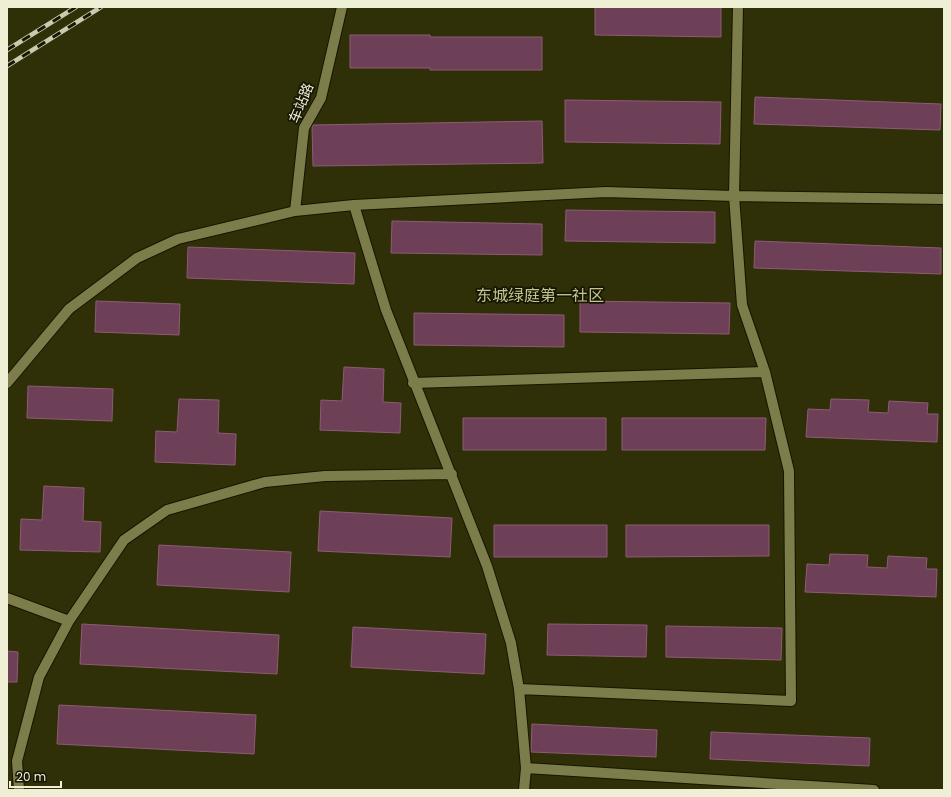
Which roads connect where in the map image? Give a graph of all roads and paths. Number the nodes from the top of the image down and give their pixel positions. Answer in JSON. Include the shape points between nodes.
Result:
{"nodes":[{"id":1,"x":342,"y":7,"type":"edge"},
{"id":2,"x":738,"y":7,"type":"edge"},
{"id":3,"x":734,"y":196,"type":"junction"},
{"id":4,"x":944,"y":199,"type":"edge"},
{"id":5,"x":354,"y":205,"type":"junction"},
{"id":6,"x":294,"y":211,"type":"junction"},
{"id":7,"x":764,"y":372,"type":"junction"},
{"id":8,"x":7,"y":383,"type":"edge"},
{"id":9,"x":414,"y":383,"type":"junction"},
{"id":10,"x":452,"y":474,"type":"junction"},
{"id":11,"x":7,"y":598,"type":"edge"},
{"id":12,"x":69,"y":621,"type":"junction"},
{"id":13,"x":520,"y":689,"type":"junction"},
{"id":14,"x":526,"y":768,"type":"junction"},
{"id":15,"x":19,"y":790,"type":"edge"},
{"id":16,"x":524,"y":790,"type":"edge"},
{"id":17,"x":874,"y":790,"type":"edge"}],
"edges":[{"from":1,"to":6,"type":"street","name":"车站路","via":[[321,98],[304,128]]},
{"from":2,"to":3,"type":"street"},
{"from":3,"to":4,"type":"street"},
{"from":3,"to":5,"type":"street","via":[[606,192]]},
{"from":3,"to":7,"type":"street","via":[[742,305]]},
{"from":5,"to":6,"type":"street"},
{"from":5,"to":9,"type":"street","via":[[386,310]]},
{"from":6,"to":8,"type":"street","via":[[178,239],[137,258],[69,309]]},
{"from":7,"to":9,"type":"street"},
{"from":7,"to":13,"type":"street","via":[[789,471],[791,701]]},
{"from":9,"to":10,"type":"street"},
{"from":10,"to":12,"type":"street","via":[[325,476],[265,482],[168,510],[124,540]]},
{"from":10,"to":13,"type":"street","via":[[487,566],[511,643]]},
{"from":11,"to":12,"type":"street"},
{"from":12,"to":15,"type":"street","via":[[39,677],[17,761]]},
{"from":13,"to":14,"type":"street"},
{"from":14,"to":16,"type":"street"},
{"from":14,"to":17,"type":"street"}]}
